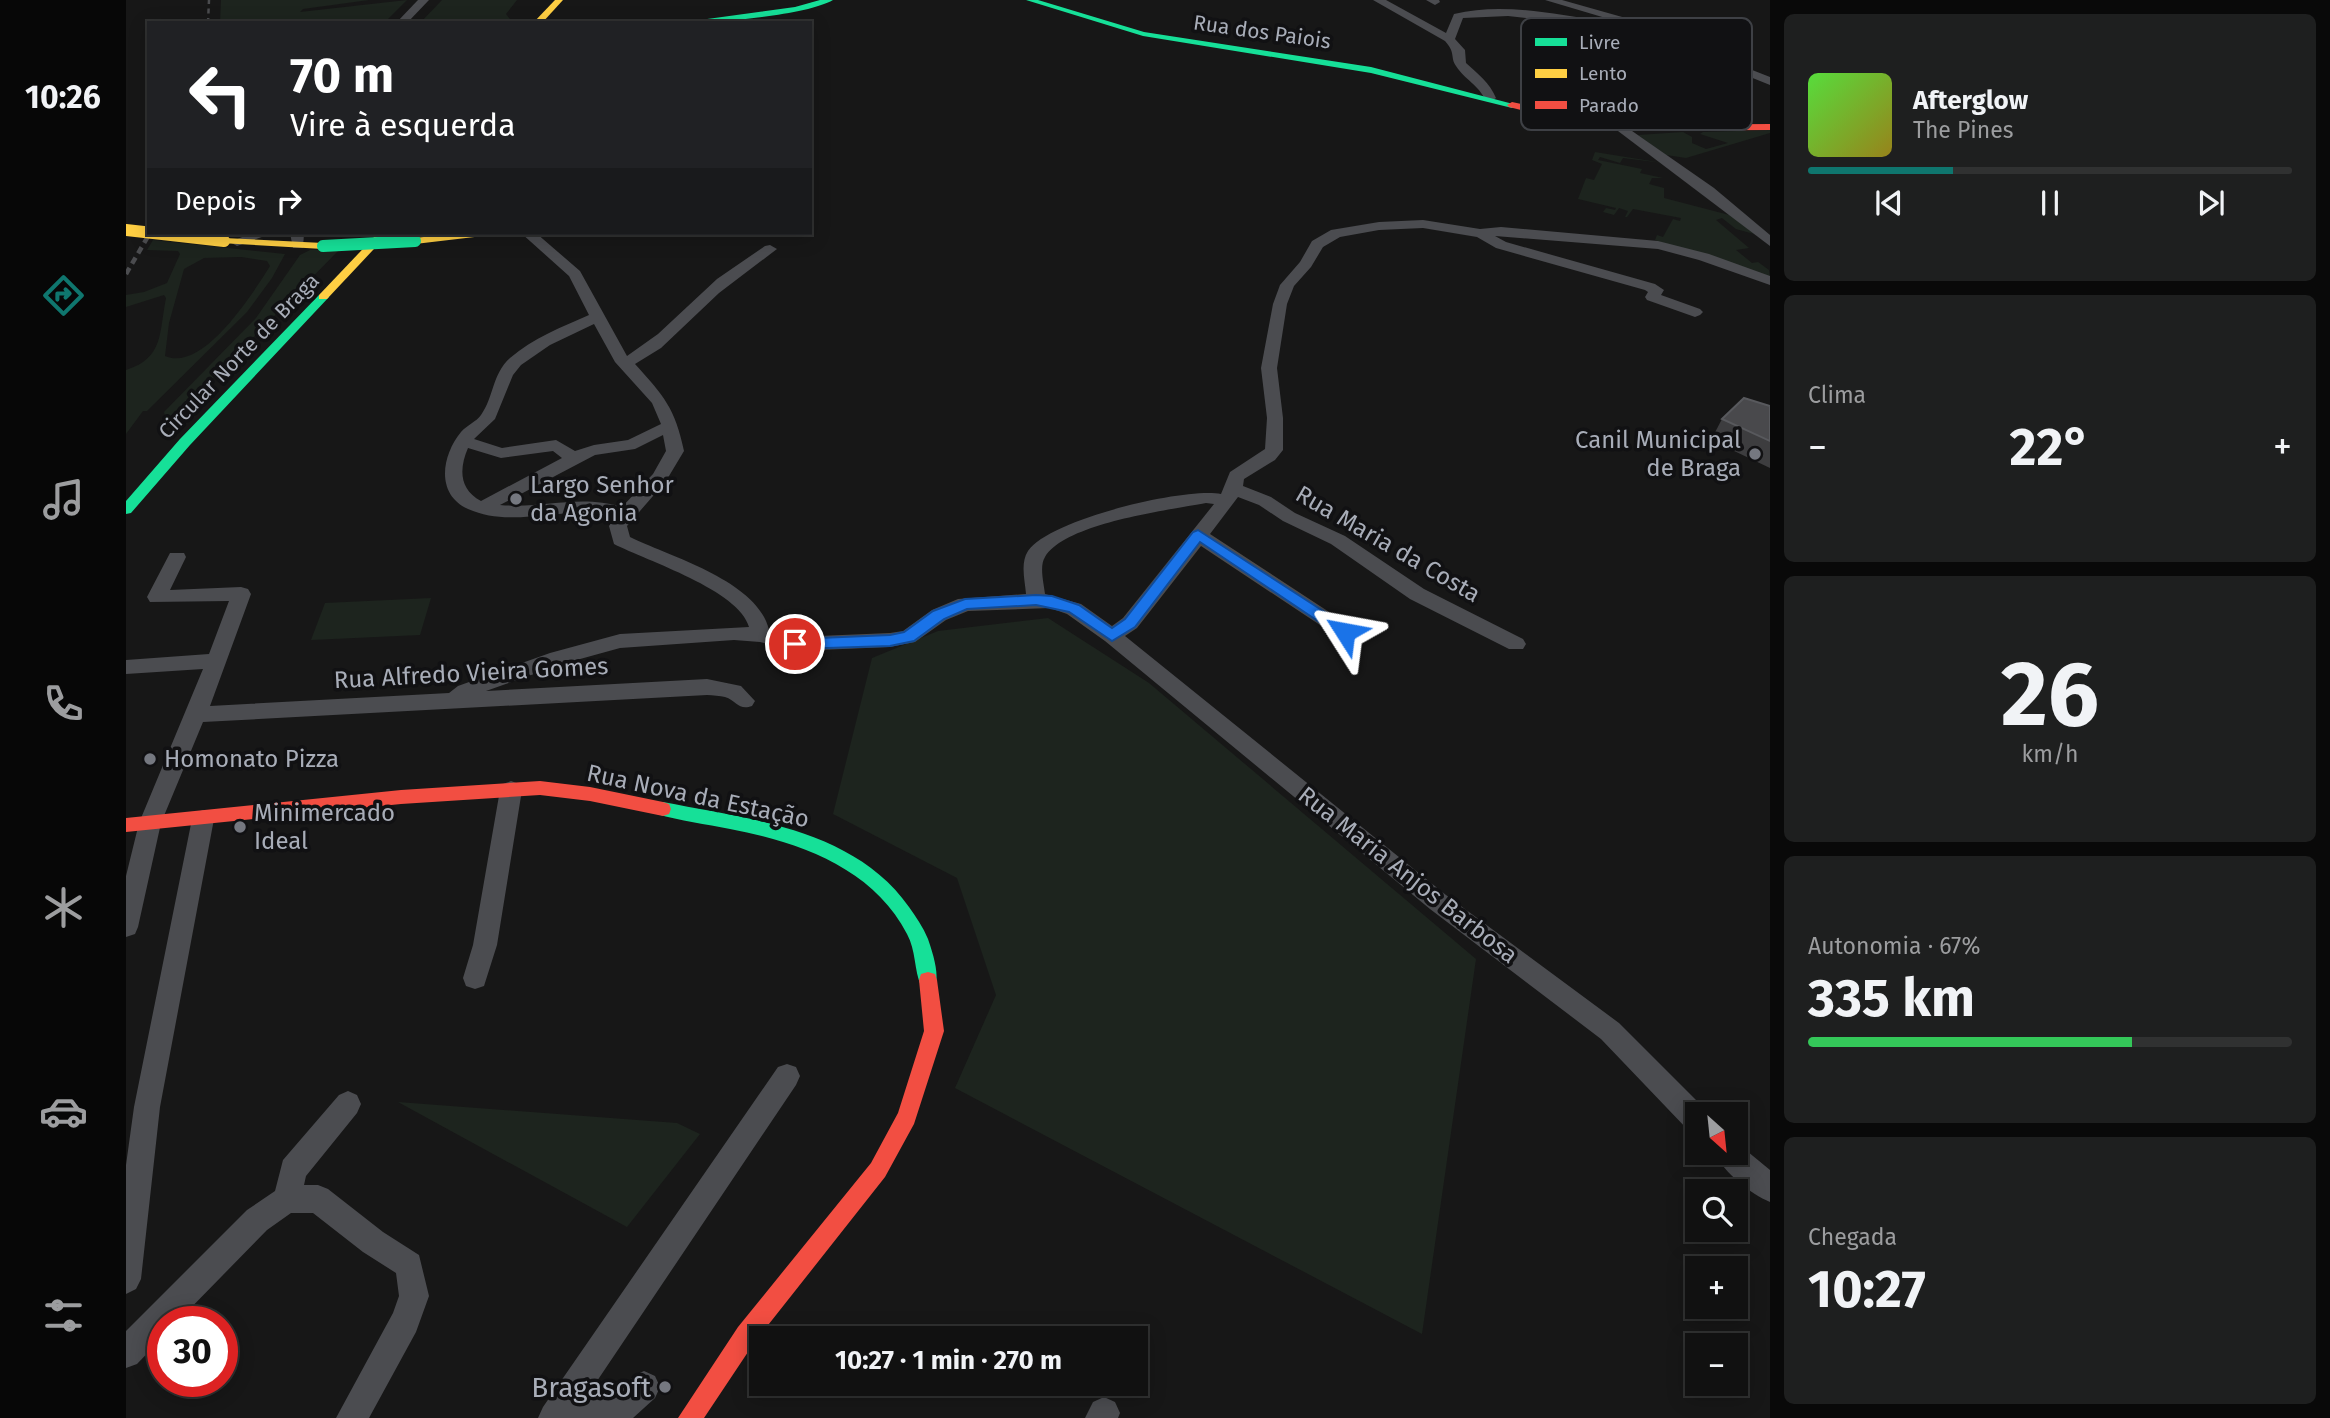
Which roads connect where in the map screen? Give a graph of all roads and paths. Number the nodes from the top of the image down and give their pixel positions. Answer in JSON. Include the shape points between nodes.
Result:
{"nodes":[{"id":1,"x":424,"y":0,"type":"edge"},
{"id":2,"x":559,"y":0,"type":"edge"},
{"id":3,"x":572,"y":0,"type":"edge"},
{"id":4,"x":830,"y":0,"type":"edge"},
{"id":5,"x":1030,"y":0,"type":"edge"},
{"id":6,"x":1378,"y":0,"type":"edge"},
{"id":7,"x":1550,"y":0,"type":"edge"},
{"id":8,"x":1546,"y":18,"type":"edge"},
{"id":9,"x":1614,"y":18,"type":"edge"},
{"id":10,"x":715,"y":20,"type":"edge"},
{"id":11,"x":403,"y":21,"type":"edge"},
{"id":12,"x":539,"y":21,"type":"edge"},
{"id":13,"x":558,"y":21,"type":"edge"},
{"id":14,"x":1449,"y":39,"type":"junction"},
{"id":15,"x":1752,"y":74,"type":"edge"},
{"id":16,"x":1770,"y":81,"type":"edge"},
{"id":17,"x":1490,"y":98,"type":"junction"},
{"id":18,"x":1521,"y":106,"type":"edge"},
{"id":19,"x":1752,"y":127,"type":"edge"},
{"id":20,"x":1770,"y":127,"type":"edge"},
{"id":21,"x":1625,"y":130,"type":"edge"},
{"id":22,"x":126,"y":230,"type":"edge"},
{"id":23,"x":147,"y":232,"type":"edge"},
{"id":24,"x":1480,"y":233,"type":"junction"},
{"id":25,"x":170,"y":235,"type":"edge"},
{"id":26,"x":258,"y":235,"type":"edge"},
{"id":27,"x":365,"y":235,"type":"edge"},
{"id":28,"x":382,"y":235,"type":"edge"},
{"id":29,"x":468,"y":235,"type":"edge"},
{"id":30,"x":530,"y":235,"type":"edge"},
{"id":31,"x":298,"y":239,"type":"edge"},
{"id":32,"x":231,"y":242,"type":"junction"},
{"id":33,"x":1770,"y":242,"type":"edge"},
{"id":34,"x":770,"y":249,"type":"dead end"},
{"id":35,"x":1770,"y":281,"type":"edge"},
{"id":36,"x":1695,"y":312,"type":"dead end"},
{"id":37,"x":599,"y":316,"type":"junction"},
{"id":38,"x":625,"y":363,"type":"junction"},
{"id":39,"x":670,"y":426,"type":"junction"},
{"id":40,"x":464,"y":441,"type":"junction"},
{"id":41,"x":155,"y":451,"type":"dead end"},
{"id":42,"x":573,"y":458,"type":"junction"},
{"id":43,"x":1230,"y":495,"type":"junction"},
{"id":44,"x":481,"y":508,"type":"junction"},
{"id":45,"x":126,"y":510,"type":"edge"},
{"id":46,"x":625,"y":514,"type":"junction"},
{"id":47,"x":1198,"y":535,"type":"junction"},
{"id":48,"x":177,"y":557,"type":"dead end"},
{"id":49,"x":1036,"y":600,"type":"junction"},
{"id":50,"x":1345,"y":632,"type":"dead end"},
{"id":51,"x":760,"y":635,"type":"junction"},
{"id":52,"x":1112,"y":636,"type":"junction"},
{"id":53,"x":1516,"y":644,"type":"dead end"},
{"id":54,"x":215,"y":661,"type":"junction"},
{"id":55,"x":126,"y":667,"type":"edge"},
{"id":56,"x":455,"y":700,"type":"junction"},
{"id":57,"x":746,"y":701,"type":"dead end"},
{"id":58,"x":196,"y":715,"type":"junction"},
{"id":59,"x":511,"y":790,"type":"junction"},
{"id":60,"x":204,"y":819,"type":"junction"},
{"id":61,"x":150,"y":823,"type":"junction"},
{"id":62,"x":126,"y":825,"type":"edge"},
{"id":63,"x":126,"y":927,"type":"edge"},
{"id":64,"x":475,"y":978,"type":"dead end"},
{"id":65,"x":787,"y":1076,"type":"dead end"},
{"id":66,"x":348,"y":1104,"type":"dead end"},
{"id":67,"x":1685,"y":1108,"type":"edge"},
{"id":68,"x":1744,"y":1166,"type":"edge"},
{"id":69,"x":1770,"y":1188,"type":"edge"},
{"id":70,"x":287,"y":1199,"type":"junction"},
{"id":71,"x":126,"y":1279,"type":"edge"},
{"id":72,"x":126,"y":1353,"type":"edge"},
{"id":73,"x":645,"y":1387,"type":"dead end"},
{"id":74,"x":557,"y":1413,"type":"edge"},
{"id":75,"x":352,"y":1418,"type":"edge"},
{"id":76,"x":690,"y":1418,"type":"edge"}],
"edges":[{"from":1,"to":11,"type":"street"},
{"from":2,"to":12,"type":"main road"},
{"from":3,"to":13,"type":"main road"},
{"from":4,"to":10,"type":"main road"},
{"from":5,"to":17,"type":"main road","name":"Rua dos Paiois","via":[[1169,40],[1371,70]]},
{"from":6,"to":14,"type":"street"},
{"from":7,"to":9,"type":"street"},
{"from":8,"to":14,"type":"street","via":[[1465,14],[1458,16]]},
{"from":14,"to":17,"type":"street","via":[[1459,50],[1460,64]]},
{"from":15,"to":16,"type":"street"},
{"from":17,"to":18,"type":"main road","name":"Rua dos Paiois"},
{"from":19,"to":20,"type":"main road","name":"Rua dos Paiois"},
{"from":21,"to":33,"type":"street"},
{"from":22,"to":23,"type":"main road","bridge":true},
{"from":24,"to":35,"type":"street","via":[[1658,245]]},
{"from":24,"to":36,"type":"street","via":[[1501,245],[1650,287],[1657,290],[1652,297]]},
{"from":24,"to":43,"type":"street","via":[[1423,224],[1379,226],[1336,233],[1317,244],[1287,285],[1280,304],[1269,368],[1274,450],[1236,476]]},
{"from":25,"to":32,"type":"main road","bridge":true},
{"from":26,"to":32,"type":"street"},
{"from":27,"to":41,"type":"main road","name":"Circular Norte de Braga"},
{"from":28,"to":45,"type":"main road","name":"Circular Norte de Braga"},
{"from":29,"to":31,"type":"main road","bridge":true,"via":[[323,246]]},
{"from":30,"to":37,"type":"street","via":[[575,274]]},
{"from":31,"to":32,"type":"main road"},
{"from":34,"to":38,"type":"street","via":[[718,286],[662,341]]},
{"from":37,"to":38,"type":"street"},
{"from":37,"to":40,"type":"street","via":[[549,339],[512,365],[488,418]]},
{"from":38,"to":39,"type":"street","via":[[660,402]]},
{"from":39,"to":42,"type":"street","via":[[630,445],[607,446]]},
{"from":39,"to":46,"type":"street","via":[[675,452],[660,477]]},
{"from":40,"to":42,"type":"street","via":[[511,453],[556,445]]},
{"from":40,"to":44,"type":"street","via":[[454,460],[454,489],[462,499]]},
{"from":42,"to":44,"type":"street"},
{"from":43,"to":47,"type":"street"},
{"from":43,"to":49,"type":"street","via":[[1084,524],[1061,535],[1036,554]]},
{"from":43,"to":53,"type":"street","name":"Rua Maria da Costa","via":[[1265,501],[1351,547],[1418,594]]},
{"from":44,"to":46,"type":"street","via":[[534,511],[593,505]]},
{"from":46,"to":51,"type":"street","via":[[618,526],[621,540],[743,602],[756,619]]},
{"from":47,"to":50,"type":"street"},
{"from":47,"to":52,"type":"street","via":[[1130,623]]},
{"from":48,"to":54,"type":"street","via":[[158,597],[241,594]]},
{"from":49,"to":51,"type":"street","name":"Rua Maria Anjos Barbosa","via":[[965,604],[939,615],[908,637],[795,644]]},
{"from":49,"to":52,"type":"street","name":"Rua Maria Anjos Barbosa","via":[[1074,609]]},
{"from":51,"to":56,"type":"street","via":[[620,641],[557,658],[465,691]]},
{"from":52,"to":67,"type":"street","name":"Rua Maria Anjos Barbosa","via":[[1438,902],[1610,1031]]},
{"from":54,"to":55,"type":"street"},
{"from":54,"to":58,"type":"street"},
{"from":56,"to":57,"type":"street","name":"Rua Alfredo Vieira Gomes","via":[[707,687],[734,691]]},
{"from":56,"to":58,"type":"street","name":"Rua Alfredo Vieira Gomes"},
{"from":58,"to":61,"type":"street"},
{"from":59,"to":60,"type":"main road","name":"Rua Nova da Estação"},
{"from":59,"to":64,"type":"street","via":[[485,945]]},
{"from":59,"to":76,"type":"main road","name":"Rua Nova da Estação","via":[[590,794],[795,836],[864,870],[915,930],[930,990],[934,1031],[907,1117],[878,1170],[746,1335]]},
{"from":60,"to":61,"type":"main road","name":"Rua Nova da Estação"},
{"from":60,"to":71,"type":"street","via":[[148,1107]]},
{"from":61,"to":62,"type":"main road","name":"Rua Nova da Estação"},
{"from":61,"to":63,"type":"street"},
{"from":65,"to":74,"type":"street"},
{"from":66,"to":70,"type":"street","via":[[293,1170]]},
{"from":68,"to":69,"type":"street"},
{"from":70,"to":72,"type":"street","via":[[257,1220]]},
{"from":70,"to":75,"type":"street","via":[[318,1199],[409,1265],[414,1296],[405,1321]]},
{"from":73,"to":74,"type":"street","via":[[627,1405],[608,1408],[589,1401]]}]}
